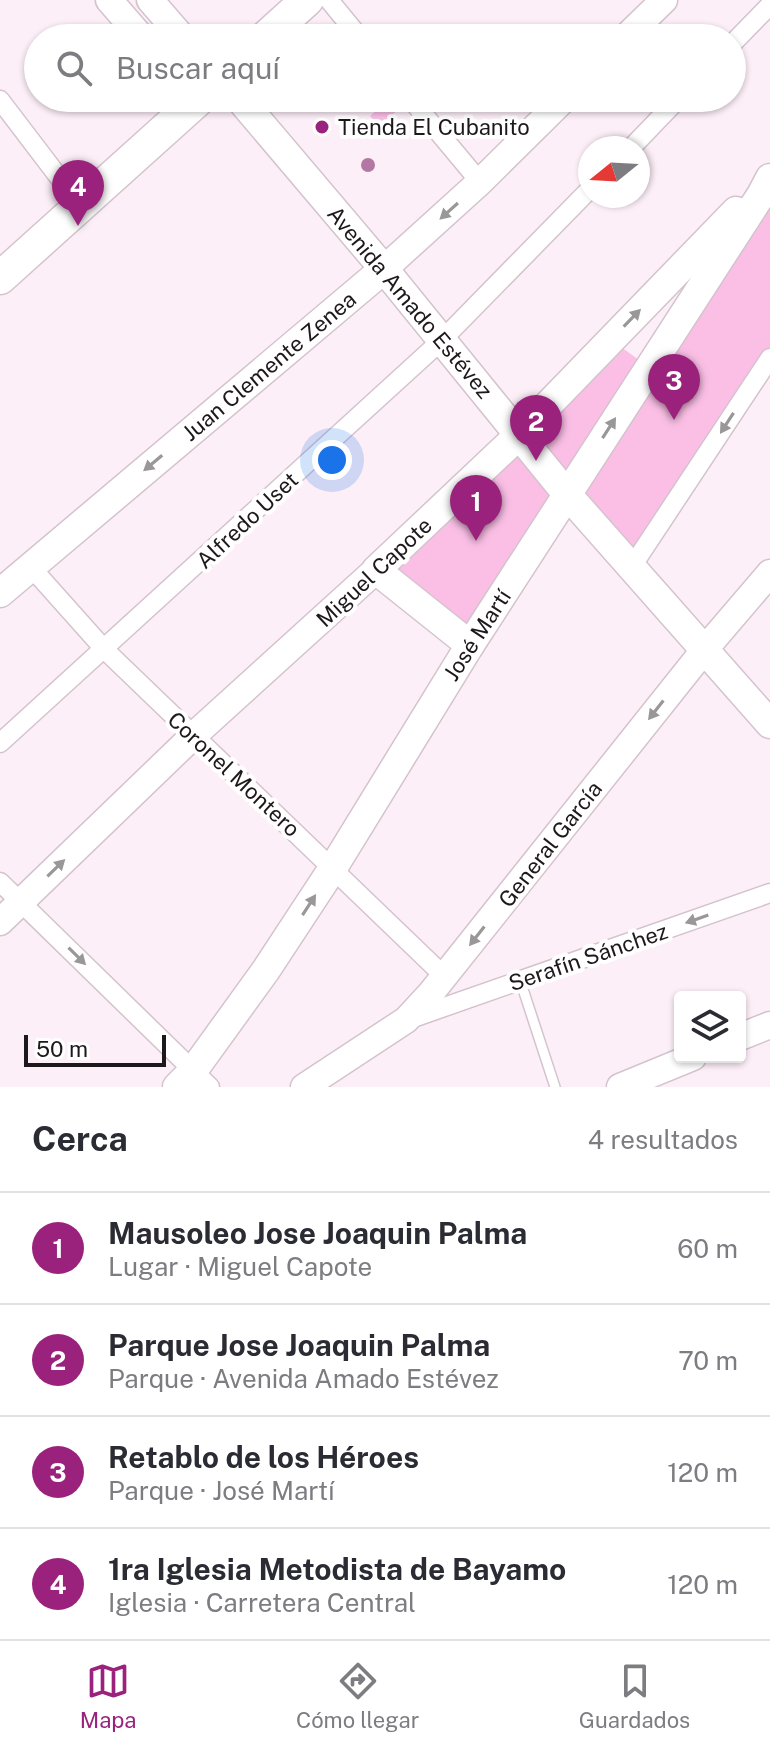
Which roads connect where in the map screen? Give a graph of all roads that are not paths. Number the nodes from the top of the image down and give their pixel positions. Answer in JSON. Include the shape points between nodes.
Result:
{"nodes":[{"id":1,"x":109,"y":0,"type":"edge"},
{"id":2,"x":150,"y":0,"type":"edge"},
{"id":3,"x":307,"y":0,"type":"edge"},
{"id":4,"x":329,"y":0,"type":"edge"},
{"id":5,"x":664,"y":0,"type":"edge"},
{"id":6,"x":770,"y":5,"type":"edge"},
{"id":7,"x":130,"y":24,"type":"edge"},
{"id":8,"x":171,"y":24,"type":"edge"},
{"id":9,"x":280,"y":24,"type":"edge"},
{"id":10,"x":349,"y":24,"type":"edge"},
{"id":11,"x":639,"y":24,"type":"edge"},
{"id":12,"x":746,"y":30,"type":"edge"},
{"id":13,"x":0,"y":100,"type":"edge"},
{"id":14,"x":201,"y":112,"type":"edge"},
{"id":15,"x":229,"y":112,"type":"edge"},
{"id":16,"x":422,"y":112,"type":"edge"},
{"id":17,"x":551,"y":112,"type":"edge"},
{"id":18,"x":666,"y":112,"type":"edge"},
{"id":19,"x":643,"y":136,"type":"edge"},
{"id":20,"x":770,"y":177,"type":"edge"},
{"id":21,"x":480,"y":182,"type":"junction"},
{"id":22,"x":578,"y":201,"type":"edge"},
{"id":23,"x":80,"y":205,"type":"junction"},
{"id":24,"x":384,"y":269,"type":"junction"},
{"id":25,"x":0,"y":278,"type":"edge"},
{"id":26,"x":442,"y":340,"type":"junction"},
{"id":27,"x":770,"y":358,"type":"edge"},
{"id":28,"x":519,"y":435,"type":"junction"},
{"id":29,"x":566,"y":493,"type":"junction"},
{"id":30,"x":30,"y":566,"type":"junction"},
{"id":31,"x":631,"y":568,"type":"junction"},
{"id":32,"x":376,"y":570,"type":"junction"},
{"id":33,"x":770,"y":573,"type":"edge"},
{"id":34,"x":0,"y":593,"type":"edge"},
{"id":35,"x":470,"y":645,"type":"junction"},
{"id":36,"x":705,"y":649,"type":"junction"},
{"id":37,"x":105,"y":650,"type":"junction"},
{"id":38,"x":770,"y":724,"type":"edge"},
{"id":39,"x":193,"y":736,"type":"junction"},
{"id":40,"x":0,"y":743,"type":"edge"},
{"id":41,"x":333,"y":868,"type":"junction"},
{"id":42,"x":0,"y":882,"type":"edge"},
{"id":43,"x":770,"y":893,"type":"edge"},
{"id":44,"x":21,"y":901,"type":"junction"},
{"id":45,"x":0,"y":922,"type":"edge"},
{"id":46,"x":444,"y":976,"type":"junction"},
{"id":47,"x":520,"y":980,"type":"junction"},
{"id":48,"x":406,"y":1020,"type":"junction"},
{"id":49,"x":770,"y":1025,"type":"edge"},
{"id":50,"x":746,"y":1035,"type":"edge"},
{"id":51,"x":678,"y":1063,"type":"edge"},
{"id":52,"x":193,"y":1082,"type":"edge"},
{"id":53,"x":304,"y":1087,"type":"edge"},
{"id":54,"x":555,"y":1087,"type":"edge"},
{"id":55,"x":620,"y":1087,"type":"edge"}],
"edges":[{"from":1,"to":7,"type":"street"},
{"from":2,"to":8,"type":"street"},
{"from":3,"to":9,"type":"highway"},
{"from":4,"to":10,"type":"street"},
{"from":5,"to":11,"type":"street"},
{"from":6,"to":12,"type":"street"},
{"from":13,"to":23,"type":"street"},
{"from":14,"to":23,"type":"highway"},
{"from":15,"to":24,"type":"main road","name":"Avenida Amado Estévez"},
{"from":16,"to":21,"type":"street"},
{"from":17,"to":21,"type":"street","name":"Juan Clemente Zenea"},
{"from":18,"to":19,"type":"street"},
{"from":28,"to":20,"type":"main road","name":"Miguel Capote","one_way":true},
{"from":29,"to":20,"type":"main road","name":"José Martí","one_way":true},
{"from":21,"to":24,"type":"street","name":"Juan Clemente Zenea","one_way":true},
{"from":22,"to":26,"type":"street","name":"Alfredo Uset"},
{"from":23,"to":25,"type":"highway"},
{"from":24,"to":26,"type":"main road","name":"Avenida Amado Estévez"},
{"from":24,"to":30,"type":"main road","name":"Juan Clemente Zenea","one_way":true},
{"from":26,"to":28,"type":"main road","name":"Avenida Amado Estévez"},
{"from":26,"to":37,"type":"street","name":"Alfredo Uset"},
{"from":27,"to":31,"type":"street","one_way":true},
{"from":28,"to":29,"type":"main road","name":"Avenida Amado Estévez"},
{"from":28,"to":32,"type":"main road","name":"Miguel Capote"},
{"from":29,"to":31,"type":"main road","name":"Avenida Amado Estévez"},
{"from":29,"to":35,"type":"main road","name":"José Martí"},
{"from":30,"to":34,"type":"main road","name":"Juan Clemente Zenea"},
{"from":30,"to":37,"type":"street","name":"Coronel Montero"},
{"from":31,"to":36,"type":"main road","name":"Avenida Amado Estévez"},
{"from":32,"to":35,"type":"main road"},
{"from":32,"to":39,"type":"street","name":"Miguel Capote"},
{"from":33,"to":36,"type":"street","name":"General García"},
{"from":35,"to":41,"type":"main road","name":"José Martí"},
{"from":36,"to":38,"type":"main road","name":"Avenida Amado Estévez"},
{"from":36,"to":46,"type":"street","name":"General García","one_way":true},
{"from":37,"to":39,"type":"street","name":"Coronel Montero"},
{"from":37,"to":40,"type":"street","name":"Alfredo Uset"},
{"from":39,"to":41,"type":"street","name":"Coronel Montero"},
{"from":44,"to":39,"type":"street","name":"Miguel Capote","one_way":true},
{"from":41,"to":46,"type":"street","name":"Coronel Montero"},
{"from":52,"to":41,"type":"main road","name":"José Martí","one_way":true},
{"from":42,"to":44,"type":"street"},
{"from":43,"to":47,"type":"street","name":"Serafín Sánchez","one_way":true},
{"from":44,"to":45,"type":"street","name":"Miguel Capote"},
{"from":44,"to":52,"type":"street","one_way":true},
{"from":46,"to":48,"type":"street","name":"General García"},
{"from":47,"to":48,"type":"street","name":"Serafín Sánchez"},
{"from":47,"to":54,"type":"lane"},
{"from":48,"to":53,"type":"street","name":"General García"},
{"from":49,"to":50,"type":"street"},
{"from":51,"to":55,"type":"street"}]}
